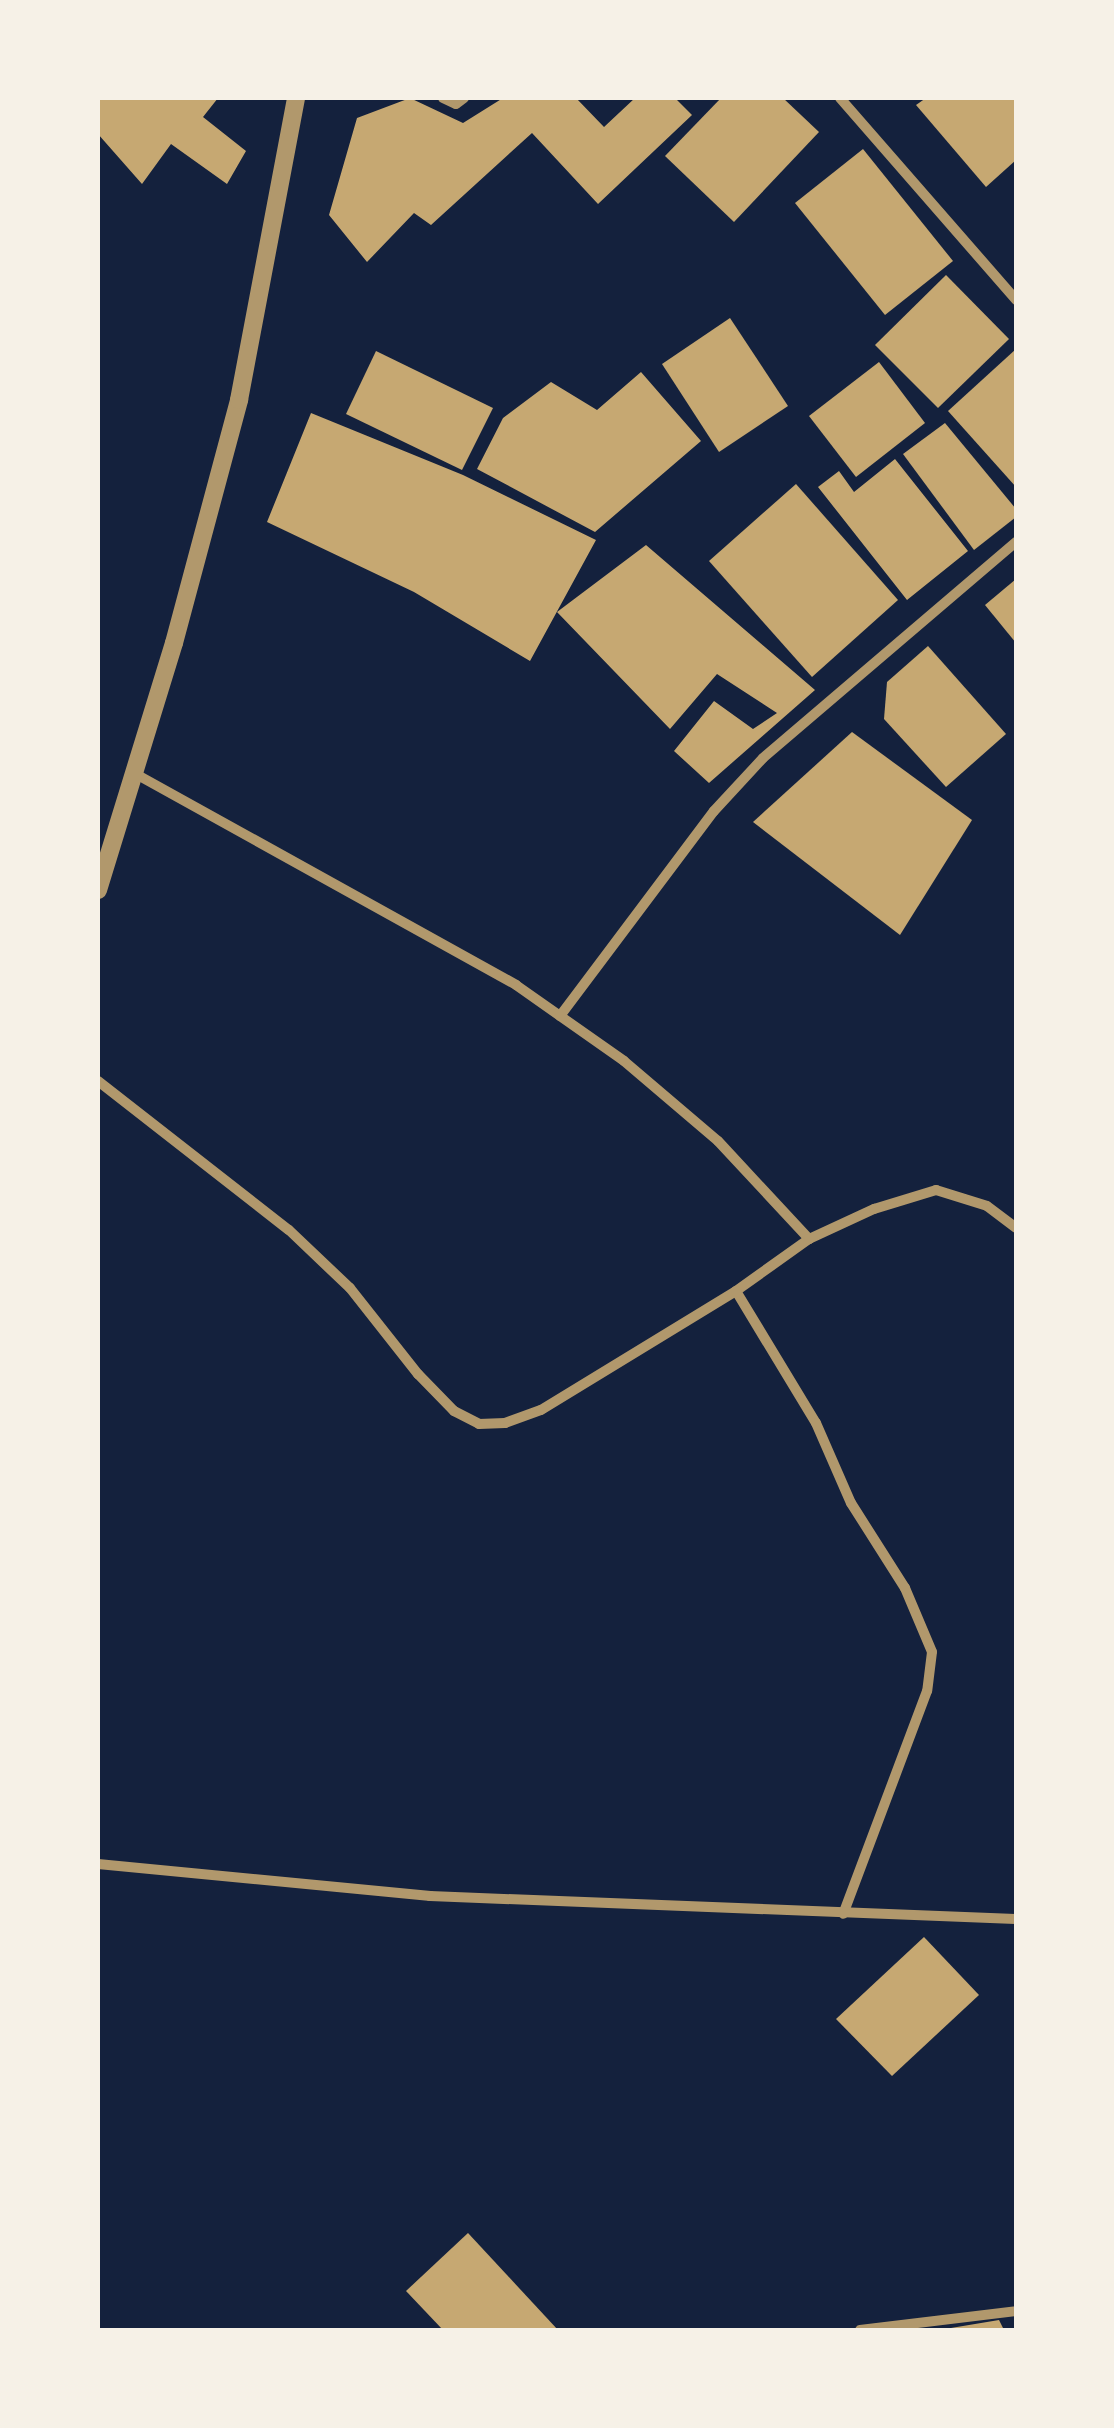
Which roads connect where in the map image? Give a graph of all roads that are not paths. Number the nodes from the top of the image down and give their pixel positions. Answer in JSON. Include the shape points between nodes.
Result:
{"nodes":[{"id":1,"x":296,"y":98,"type":"edge"},
{"id":2,"x":443,"y":98,"type":"edge"},
{"id":3,"x":464,"y":98,"type":"edge"},
{"id":4,"x":840,"y":98,"type":"edge"},
{"id":5,"x":1016,"y":300,"type":"edge"},
{"id":6,"x":1016,"y":542,"type":"edge"},
{"id":7,"x":134,"y":773,"type":"junction"},
{"id":8,"x":98,"y":890,"type":"edge"},
{"id":9,"x":560,"y":1016,"type":"junction"},
{"id":10,"x":98,"y":1082,"type":"edge"},
{"id":11,"x":1016,"y":1228,"type":"edge"},
{"id":12,"x":808,"y":1240,"type":"junction"},
{"id":13,"x":736,"y":1291,"type":"junction"},
{"id":14,"x":98,"y":1864,"type":"edge"},
{"id":15,"x":843,"y":1914,"type":"junction"},
{"id":16,"x":1016,"y":1920,"type":"edge"},
{"id":17,"x":1016,"y":2311,"type":"edge"},
{"id":18,"x":860,"y":2330,"type":"edge"}],
"edges":[{"from":1,"to":7,"type":"street","via":[[238,400]]},
{"from":2,"to":3,"type":"street","via":[[456,104]]},
{"from":4,"to":5,"type":"street"},
{"from":6,"to":9,"type":"street","via":[[763,758],[714,811]]},
{"from":7,"to":8,"type":"street"},
{"from":7,"to":9,"type":"street","via":[[516,985]]},
{"from":9,"to":12,"type":"street","via":[[718,1142]]},
{"from":10,"to":13,"type":"street","via":[[289,1230],[350,1288],[442,1398],[480,1424],[505,1424],[541,1410]]},
{"from":11,"to":12,"type":"street","via":[[987,1206],[936,1190]]},
{"from":12,"to":13,"type":"street"},
{"from":13,"to":15,"type":"street","via":[[816,1422],[932,1652],[927,1691]]},
{"from":14,"to":15,"type":"street","via":[[430,1896]]},
{"from":15,"to":16,"type":"street"},
{"from":17,"to":18,"type":"street"}]}
